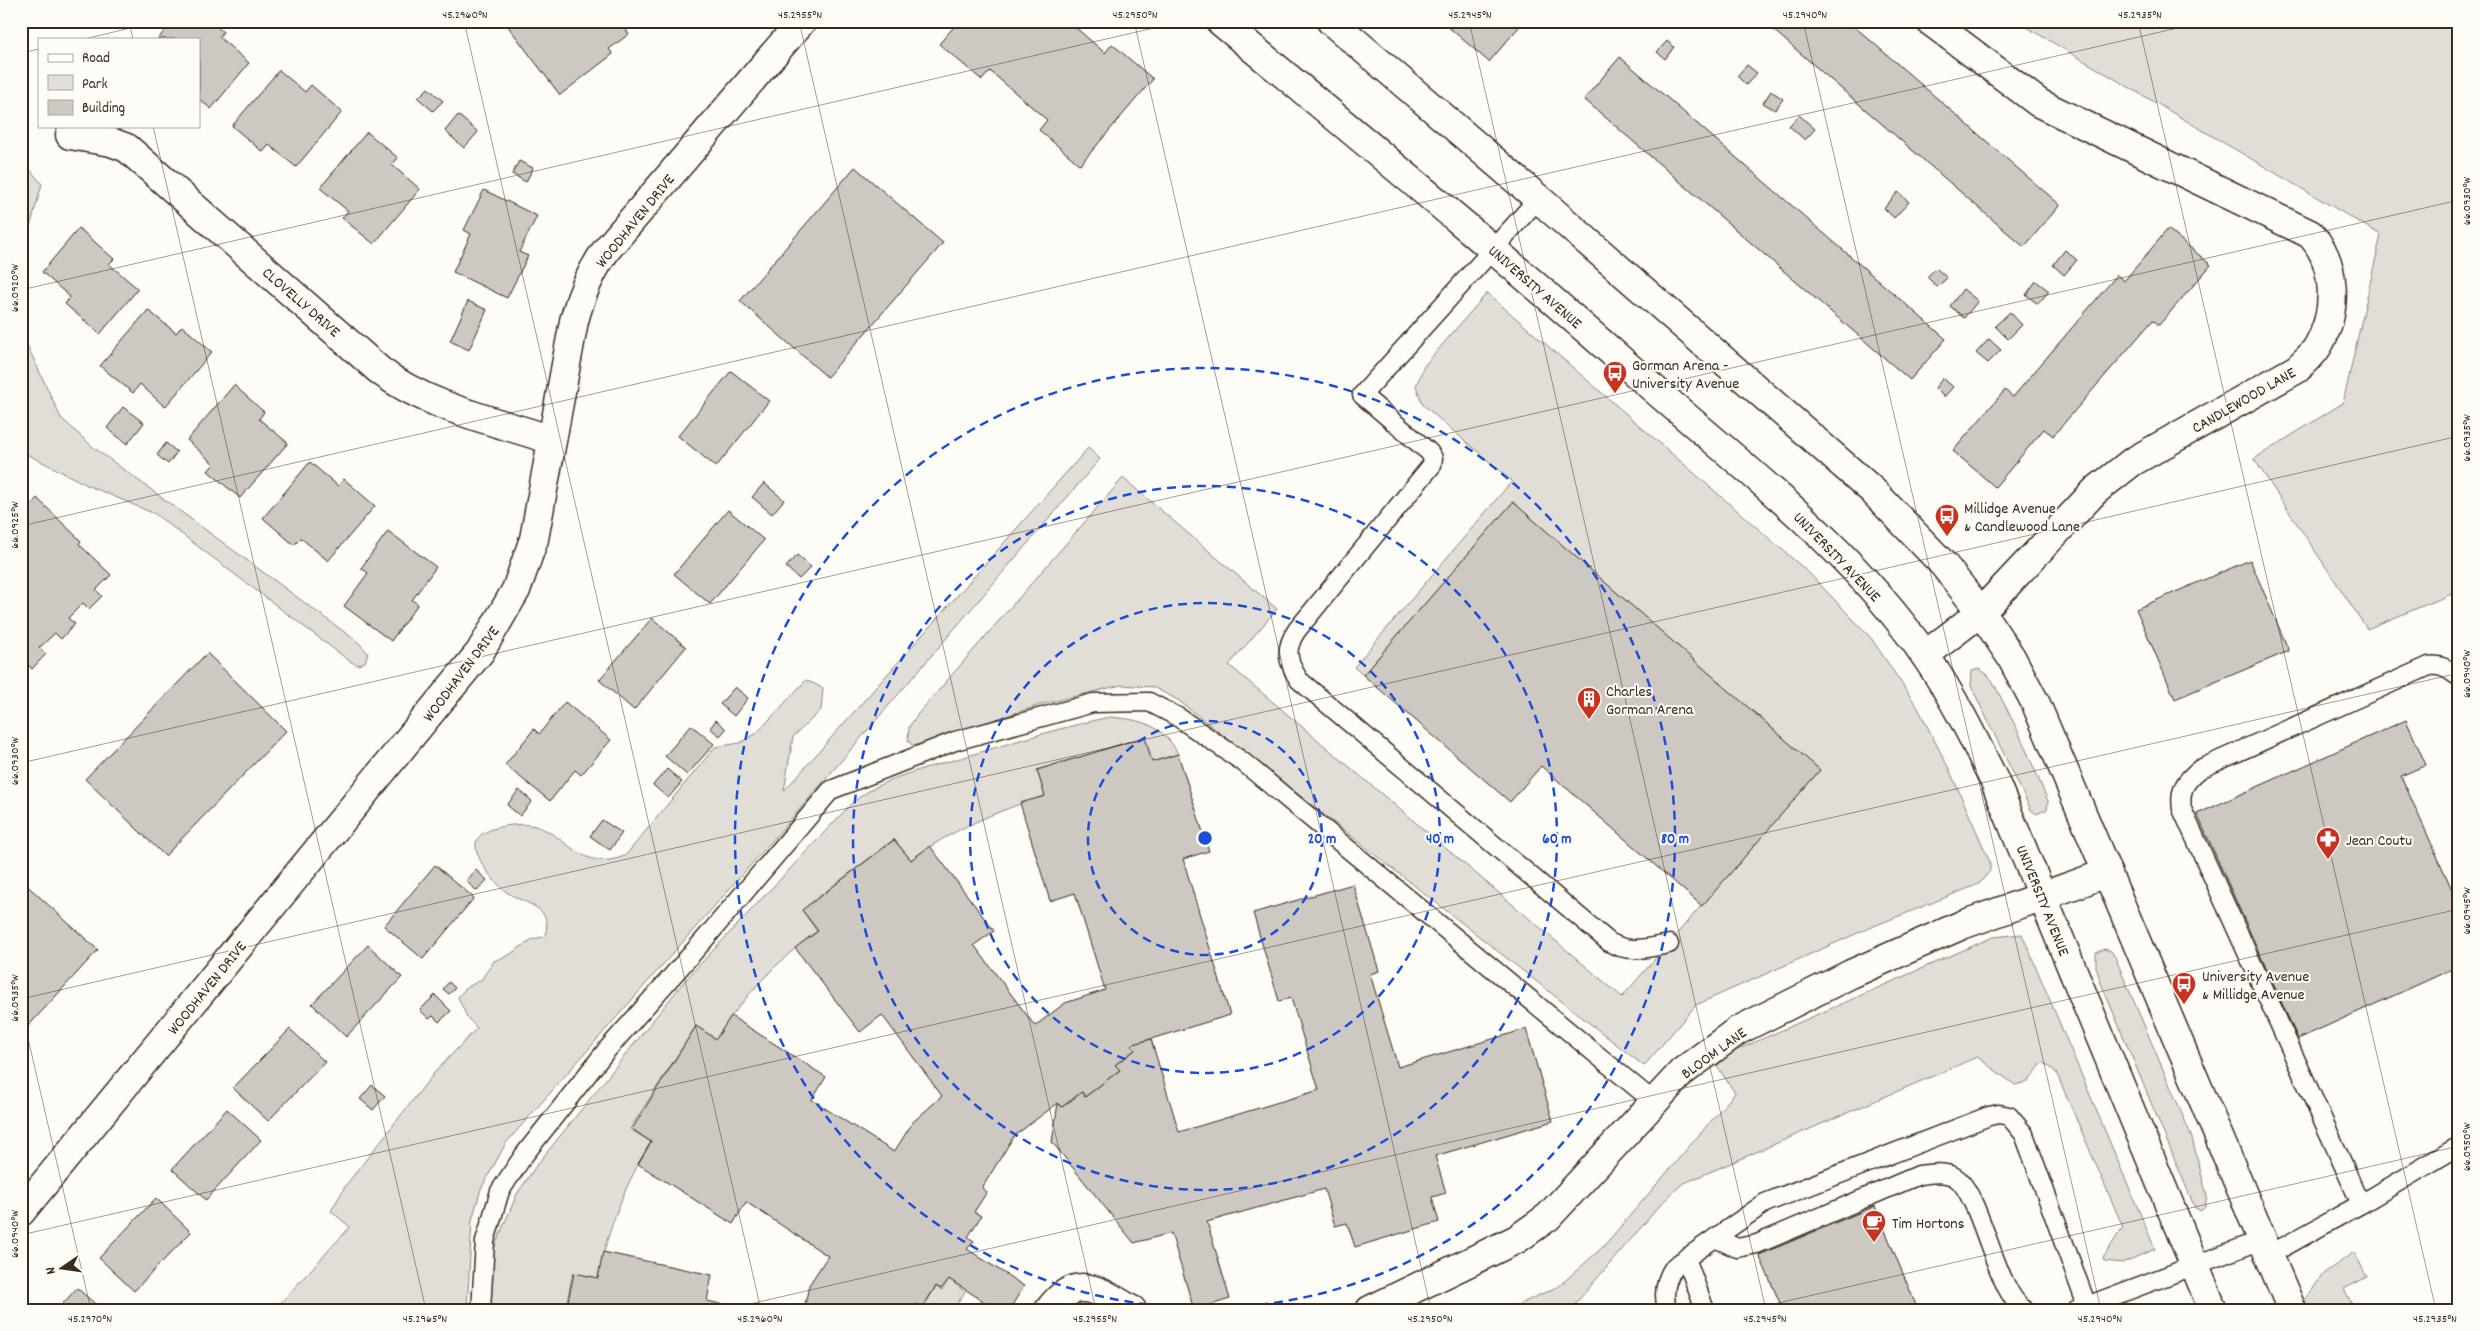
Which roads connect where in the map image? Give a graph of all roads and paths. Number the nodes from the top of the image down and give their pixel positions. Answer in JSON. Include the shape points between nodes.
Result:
{"nodes":[{"id":1,"x":802,"y":21,"type":"edge"},
{"id":2,"x":1220,"y":21,"type":"edge"},
{"id":3,"x":1331,"y":21,"type":"edge"},
{"id":4,"x":1930,"y":21,"type":"edge"},
{"id":5,"x":70,"y":135,"type":"dead end"},
{"id":6,"x":1538,"y":199,"type":"junction"},
{"id":7,"x":1494,"y":249,"type":"junction"},
{"id":8,"x":552,"y":440,"type":"junction"},
{"id":9,"x":1981,"y":612,"type":"junction"},
{"id":10,"x":1925,"y":655,"type":"junction"},
{"id":11,"x":2459,"y":677,"type":"edge"},
{"id":12,"x":2108,"y":874,"type":"junction"},
{"id":13,"x":2042,"y":896,"type":"junction"},
{"id":14,"x":1669,"y":944,"type":"dead end"},
{"id":15,"x":1654,"y":1102,"type":"junction"},
{"id":16,"x":2459,"y":1146,"type":"edge"},
{"id":17,"x":2361,"y":1204,"type":"junction"},
{"id":18,"x":21,"y":1212,"type":"edge"},
{"id":19,"x":1715,"y":1238,"type":"junction"},
{"id":20,"x":2265,"y":1247,"type":"junction"},
{"id":21,"x":1686,"y":1258,"type":"junction"},
{"id":22,"x":2194,"y":1265,"type":"junction"},
{"id":23,"x":2081,"y":1308,"type":"edge"},
{"id":24,"x":481,"y":1310,"type":"edge"},
{"id":25,"x":1049,"y":1310,"type":"edge"},
{"id":26,"x":1132,"y":1310,"type":"edge"},
{"id":27,"x":1370,"y":1310,"type":"edge"},
{"id":28,"x":1667,"y":1310,"type":"edge"},
{"id":29,"x":1705,"y":1310,"type":"edge"},
{"id":30,"x":2025,"y":1310,"type":"edge"},
{"id":31,"x":2213,"y":1310,"type":"edge"},
{"id":32,"x":2292,"y":1310,"type":"edge"}],
"edges":[{"from":1,"to":8,"type":"street","name":"WOODHAVEN DRIVE","via":[[597,262],[579,302]]},
{"from":2,"to":7,"type":"street","name":"UNIVERSITY AVENUE"},
{"from":3,"to":6,"type":"street"},
{"from":4,"to":9,"type":"street","name":"CANDLEWOOD LANE","via":[[2039,103],[2310,234],[2325,253],[2332,287],[2324,332],[2318,346],[2297,369],[2118,472],[2083,504]]},
{"from":5,"to":8,"type":"street","name":"CLOVELLY DRIVE","via":[[112,142],[127,148],[379,370],[403,387],[429,399]]},
{"from":6,"to":7,"type":"lane"},
{"from":6,"to":9,"type":"street","via":[[1872,490],[1944,564]]},
{"from":7,"to":10,"type":"street","name":"UNIVERSITY AVENUE","via":[[1795,511],[1853,567]]},
{"from":7,"to":14,"type":"lane","via":[[1362,395],[1428,452],[1432,465],[1297,630],[1287,650],[1288,663],[1299,680],[1609,942],[1632,950]]},
{"from":8,"to":18,"type":"street","name":"WOODHAVEN DRIVE","via":[[525,567],[500,620],[480,652]]},
{"from":9,"to":10,"type":"street","name":"CANDLEWOOD LANE"},
{"from":9,"to":12,"type":"street","via":[[2011,657],[2036,704]]},
{"from":10,"to":13,"type":"street","name":"UNIVERSITY AVENUE","via":[[1958,707],[1991,773]]},
{"from":11,"to":17,"type":"lane","via":[[2437,665],[2429,666],[2200,769],[2183,786],[2180,797],[2182,809]]},
{"from":12,"to":13,"type":"street","name":"BLOOM LANE"},
{"from":12,"to":20,"type":"street"},
{"from":13,"to":15,"type":"street","name":"BLOOM LANE","via":[[1962,925],[1851,974],[1737,1031],[1682,1072]]},
{"from":13,"to":22,"type":"street","name":"UNIVERSITY AVENUE"},
{"from":15,"to":24,"type":"lane","via":[[1243,762],[1178,717],[1149,702],[1093,703],[954,740],[831,790],[605,1052],[524,1155],[500,1191],[485,1241]]},
{"from":15,"to":27,"type":"street","name":"BLOOM LANE","via":[[1548,1217],[1517,1239]]},
{"from":16,"to":17,"type":"lane"},
{"from":17,"to":20,"type":"lane"},
{"from":19,"to":21,"type":"lane"},
{"from":19,"to":23,"type":"lane","via":[[1766,1203],[1999,1114],[2009,1116],[2024,1134]]},
{"from":19,"to":30,"type":"lane","via":[[1737,1248],[1757,1244],[1918,1175],[1940,1173],[1954,1177],[1966,1189],[2004,1279],[2018,1306]]},
{"from":20,"to":22,"type":"lane"},
{"from":20,"to":32,"type":"street"},
{"from":21,"to":28,"type":"lane","via":[[1669,1274],[1665,1290]]},
{"from":21,"to":29,"type":"lane"},
{"from":22,"to":23,"type":"lane"},
{"from":22,"to":31,"type":"street","name":"UNIVERSITY AVENUE"},
{"from":25,"to":26,"type":"street","via":[[1063,1294],[1082,1287],[1094,1289]]}]}
